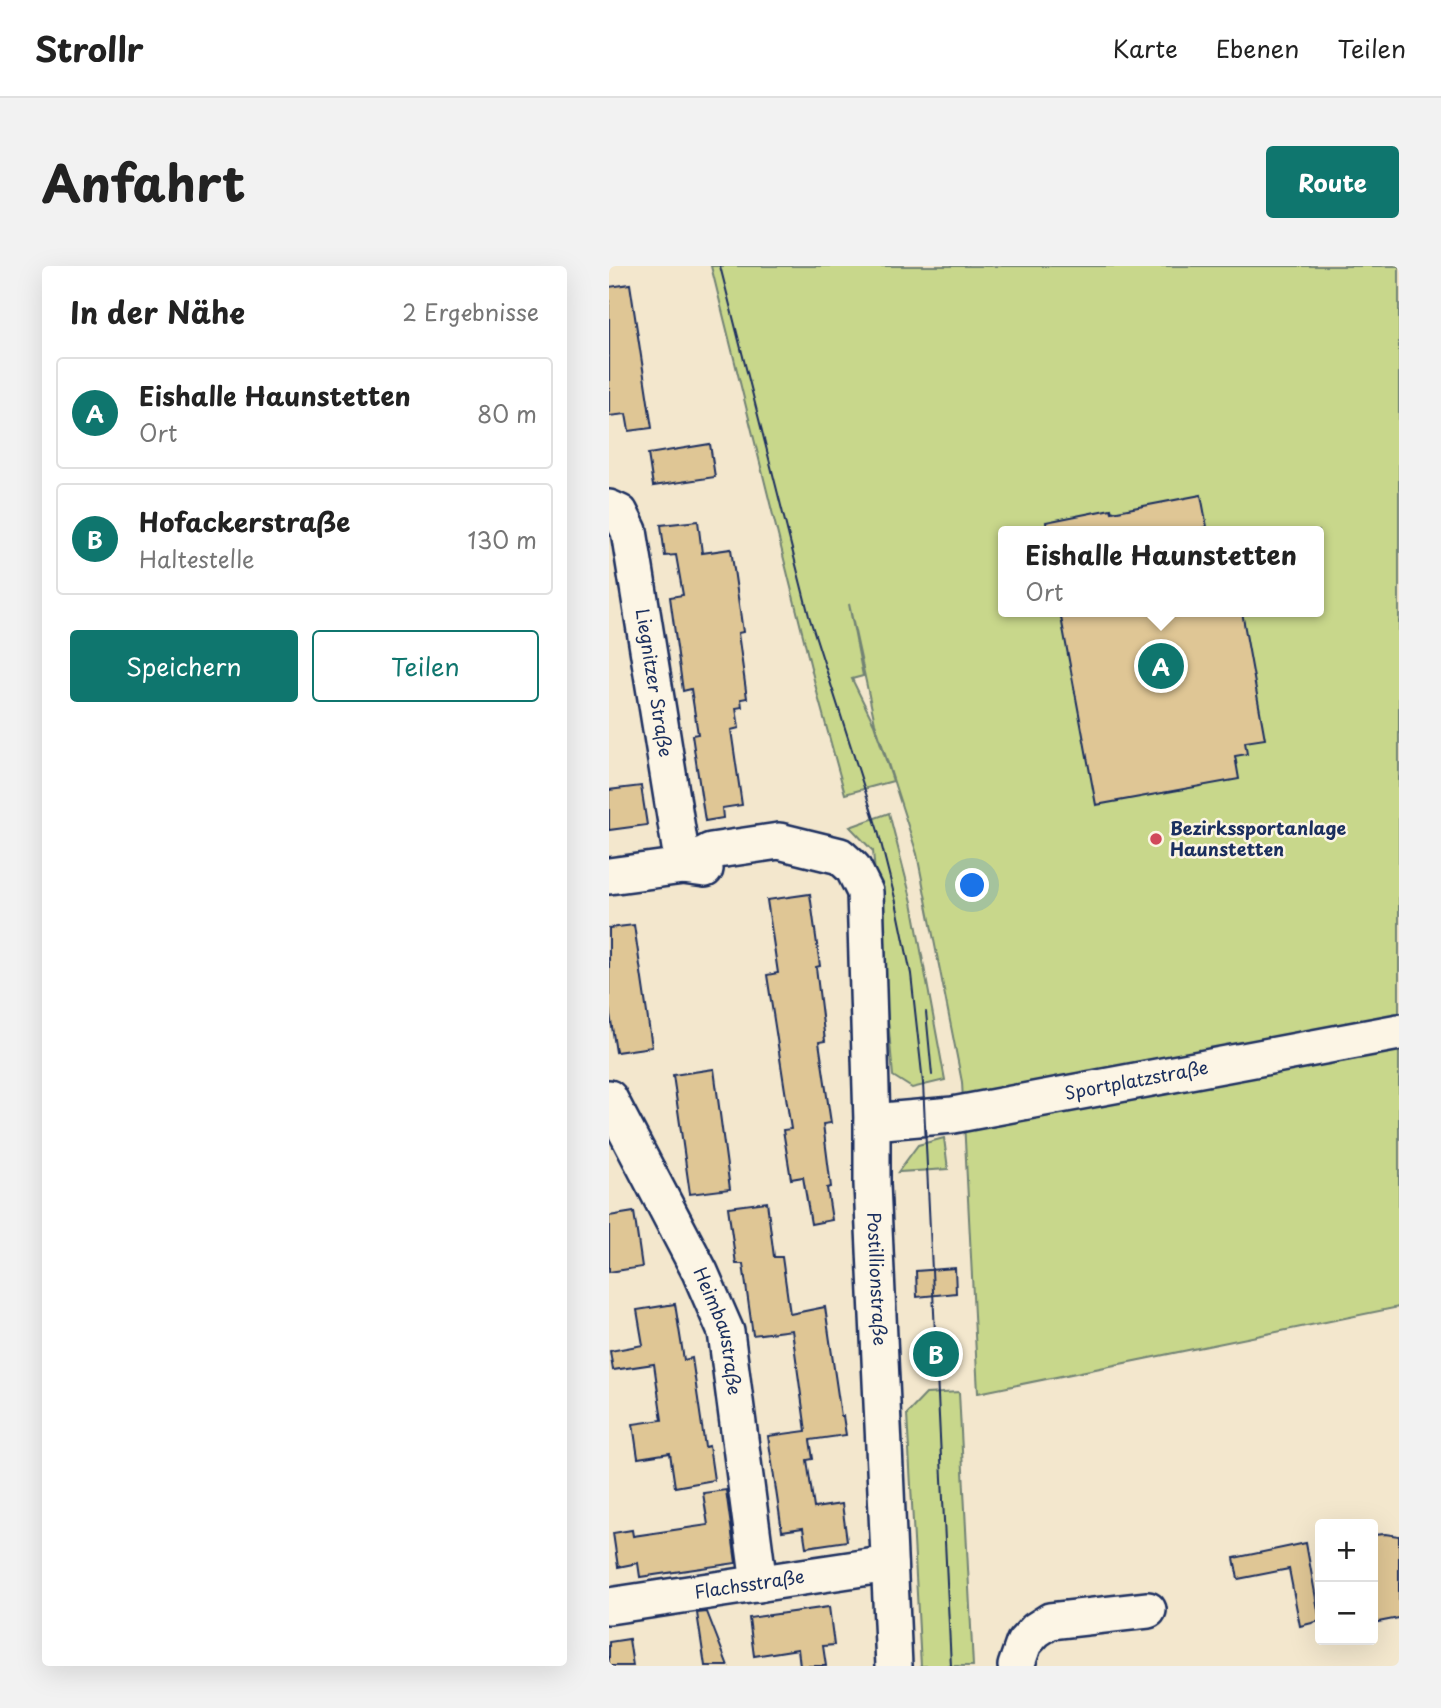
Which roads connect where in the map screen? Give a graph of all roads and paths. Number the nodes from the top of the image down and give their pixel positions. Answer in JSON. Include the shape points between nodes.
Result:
{"nodes":[{"id":1,"x":609,"y":508,"type":"edge"},
{"id":2,"x":683,"y":866,"type":"junction"},
{"id":3,"x":609,"y":876,"type":"edge"},
{"id":4,"x":1399,"y":1032,"type":"edge"},
{"id":5,"x":609,"y":1098,"type":"edge"},
{"id":6,"x":872,"y":1122,"type":"junction"},
{"id":7,"x":889,"y":1564,"type":"junction"},
{"id":8,"x":759,"y":1584,"type":"junction"},
{"id":9,"x":609,"y":1606,"type":"edge"},
{"id":10,"x":1148,"y":1610,"type":"dead end"},
{"id":11,"x":894,"y":1666,"type":"edge"},
{"id":12,"x":1016,"y":1666,"type":"edge"}],
"edges":[{"from":1,"to":2,"type":"street","name":"Liegnitzer Straße","via":[[620,513],[629,531]]},
{"from":2,"to":3,"type":"street"},
{"from":2,"to":6,"type":"street","name":"Postillionstraße","via":[[715,871],[782,862],[809,848],[840,856],[853,868],[865,892]]},
{"from":4,"to":6,"type":"street","name":"Sportplatzstraße","via":[[953,1115]]},
{"from":5,"to":8,"type":"street","name":"Heimbaustraße","via":[[700,1272],[726,1332]]},
{"from":6,"to":7,"type":"street","name":"Postillionstraße"},
{"from":7,"to":8,"type":"street","name":"Flachsstraße"},
{"from":7,"to":11,"type":"street","name":"Postillionstraße"},
{"from":8,"to":9,"type":"street","name":"Flachsstraße"},
{"from":10,"to":12,"type":"street","via":[[1050,1621],[1024,1643]]}]}
